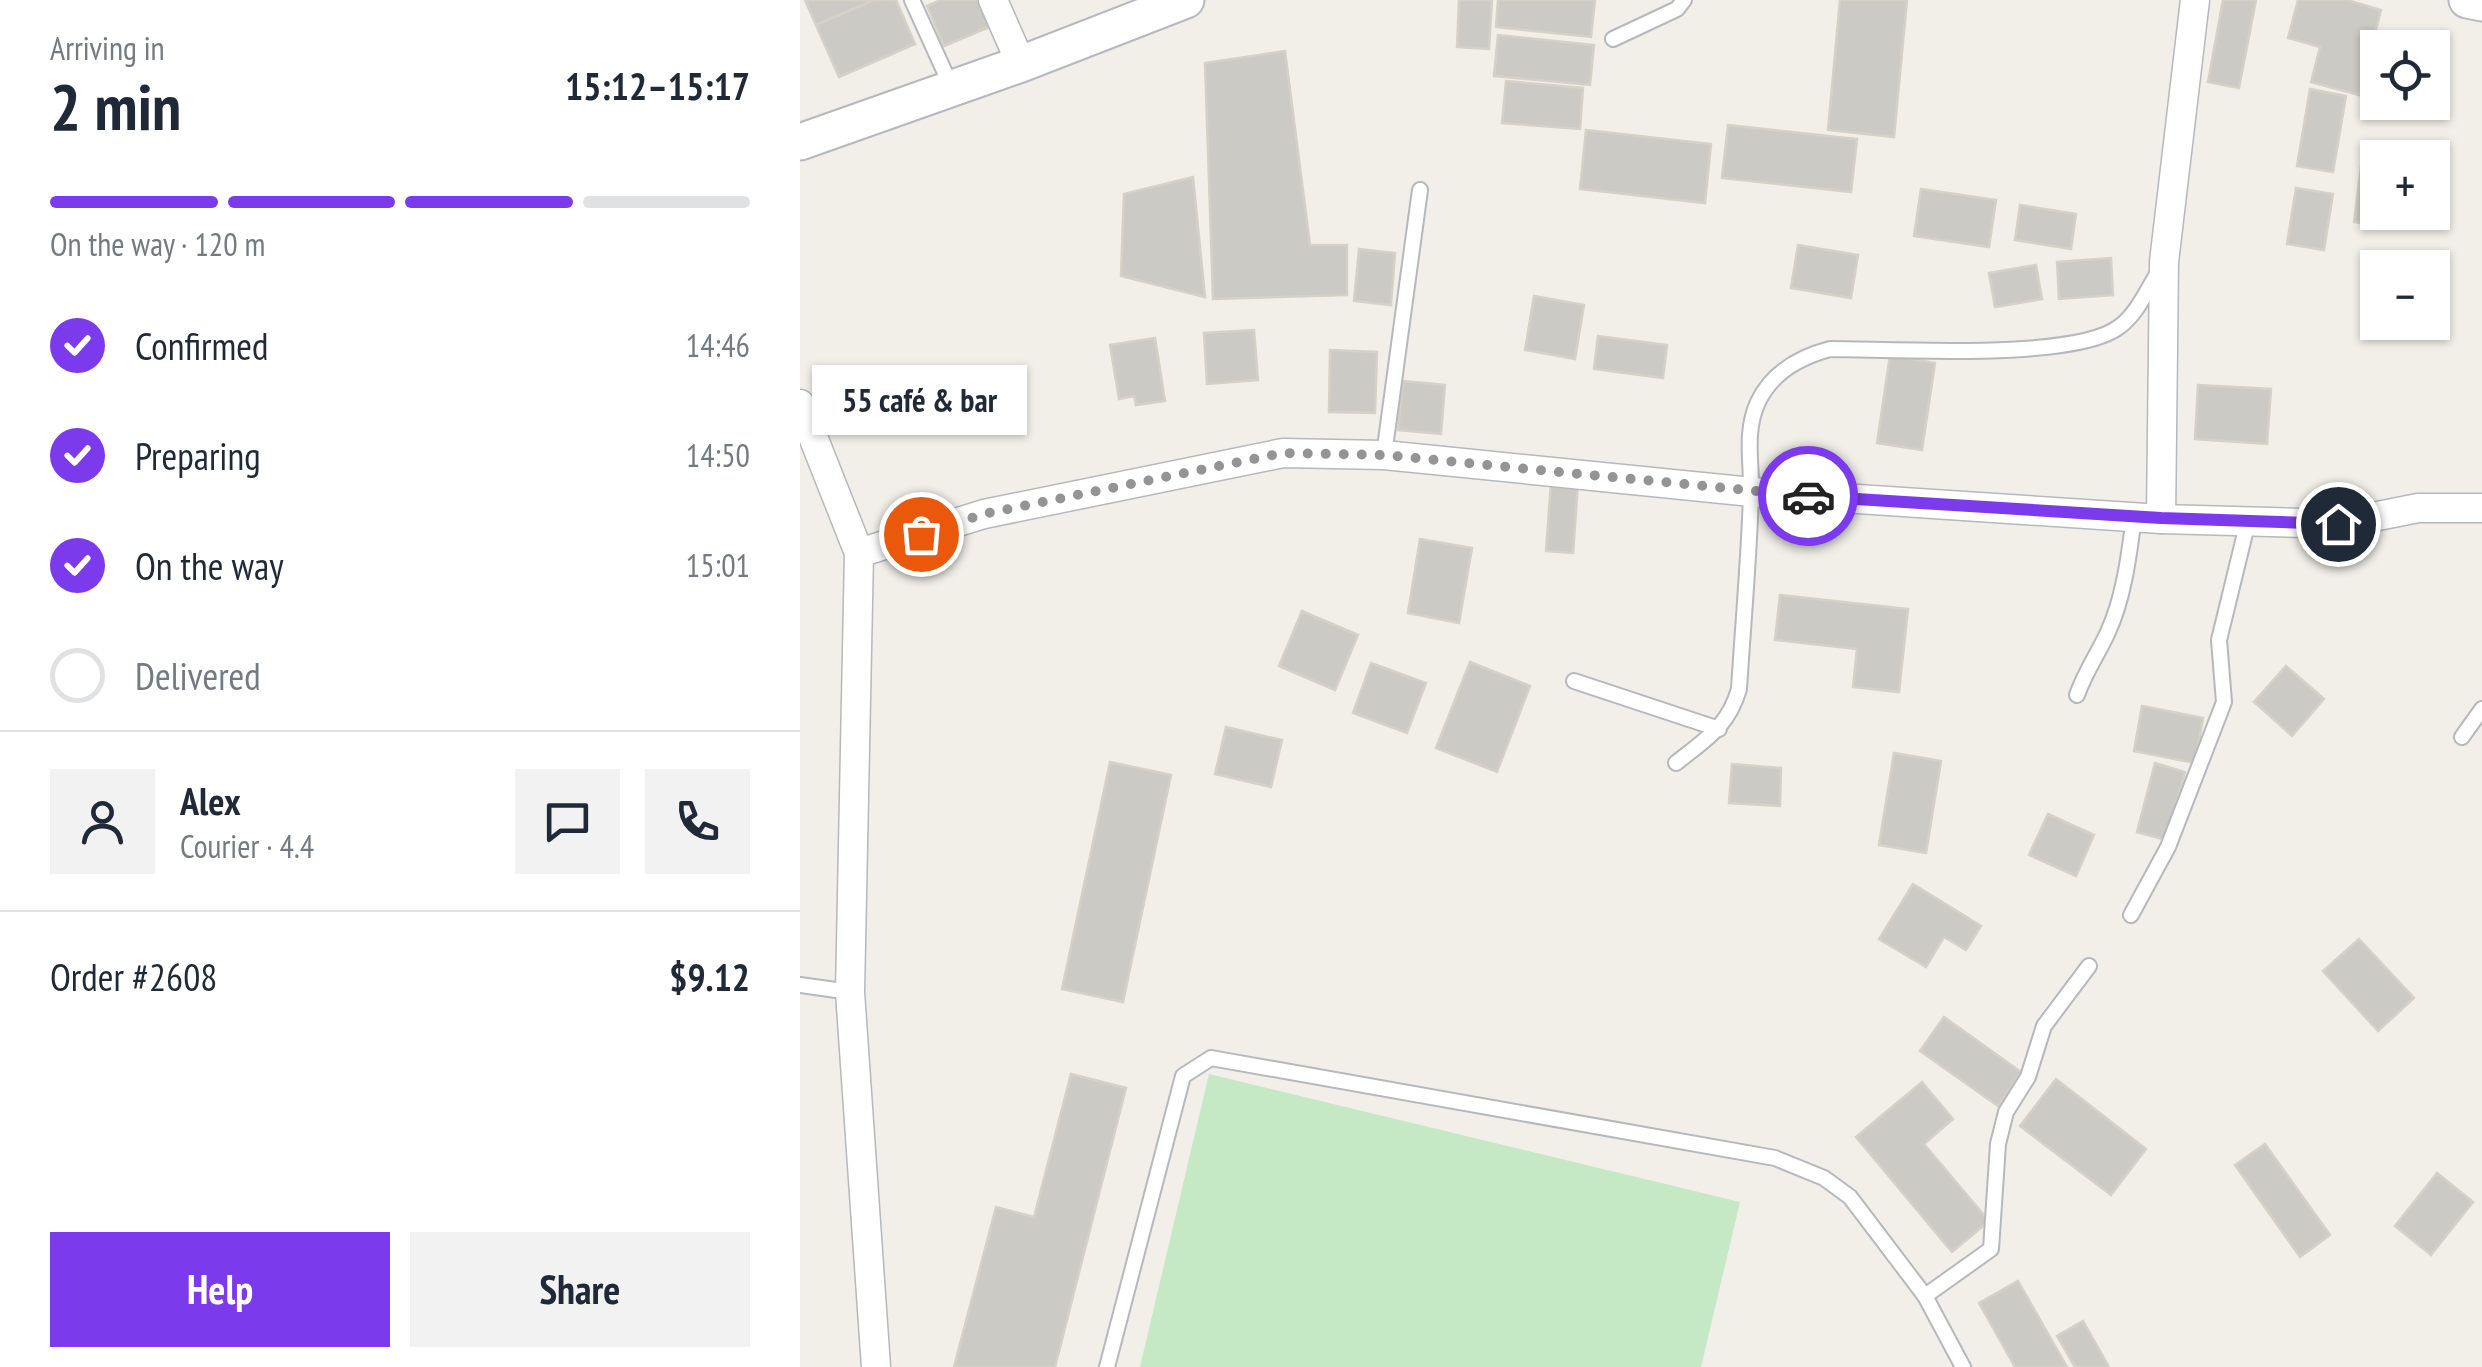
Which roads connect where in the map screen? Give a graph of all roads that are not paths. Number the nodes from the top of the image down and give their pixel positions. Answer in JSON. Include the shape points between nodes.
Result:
{"nodes":[{"id":1,"x":912,"y":0,"type":"edge"},
{"id":2,"x":993,"y":0,"type":"edge"},
{"id":3,"x":1186,"y":0,"type":"edge"},
{"id":4,"x":1684,"y":0,"type":"edge"},
{"id":5,"x":2195,"y":0,"type":"edge"},
{"id":6,"x":2467,"y":0,"type":"edge"},
{"id":7,"x":2482,"y":2,"type":"edge"},
{"id":8,"x":1613,"y":39,"type":"dead end"},
{"id":9,"x":1021,"y":64,"type":"junction"},
{"id":10,"x":951,"y":86,"type":"junction"},
{"id":11,"x":800,"y":142,"type":"edge"},
{"id":12,"x":1420,"y":190,"type":"dead end"},
{"id":13,"x":2164,"y":262,"type":"junction"},
{"id":14,"x":800,"y":404,"type":"edge"},
{"id":15,"x":1384,"y":455,"type":"junction"},
{"id":16,"x":1752,"y":492,"type":"junction"},
{"id":17,"x":2482,"y":508,"type":"edge"},
{"id":18,"x":2148,"y":518,"type":"junction"},
{"id":19,"x":2248,"y":521,"type":"junction"},
{"id":20,"x":859,"y":553,"type":"junction"},
{"id":21,"x":1574,"y":680,"type":"dead end"},
{"id":22,"x":2077,"y":695,"type":"dead end"},
{"id":23,"x":2482,"y":709,"type":"edge"},
{"id":24,"x":1719,"y":729,"type":"junction"},
{"id":25,"x":2462,"y":737,"type":"dead end"},
{"id":26,"x":1676,"y":763,"type":"dead end"},
{"id":27,"x":2131,"y":915,"type":"dead end"},
{"id":28,"x":2089,"y":966,"type":"dead end"},
{"id":29,"x":800,"y":985,"type":"edge"},
{"id":30,"x":850,"y":992,"type":"junction"},
{"id":31,"x":1925,"y":1296,"type":"junction"},
{"id":32,"x":876,"y":1367,"type":"edge"},
{"id":33,"x":1107,"y":1367,"type":"edge"},
{"id":34,"x":1963,"y":1367,"type":"edge"}],
"edges":[{"from":1,"to":10,"type":"lane"},
{"from":2,"to":9,"type":"street"},
{"from":3,"to":9,"type":"street"},
{"from":4,"to":8,"type":"lane"},
{"from":5,"to":13,"type":"street"},
{"from":6,"to":7,"type":"street"},
{"from":9,"to":10,"type":"street"},
{"from":10,"to":11,"type":"street"},
{"from":12,"to":15,"type":"lane"},
{"from":13,"to":16,"type":"lane","via":[[2133,314],[2102,337],[2028,350],[1830,349],[1801,357],[1759,400],[1749,428]]},
{"from":13,"to":18,"type":"street"},
{"from":14,"to":20,"type":"street"},
{"from":15,"to":16,"type":"street"},
{"from":15,"to":20,"type":"street","via":[[1283,453],[984,514]]},
{"from":16,"to":18,"type":"street"},
{"from":16,"to":24,"type":"lane","via":[[1739,689]]},
{"from":17,"to":19,"type":"street","via":[[2418,508],[2338,524]]},
{"from":18,"to":19,"type":"street"},
{"from":18,"to":22,"type":"lane","via":[[2109,631]]},
{"from":19,"to":27,"type":"lane","via":[[2219,640],[2224,702],[2168,847]]},
{"from":20,"to":30,"type":"street"},
{"from":21,"to":24,"type":"lane"},
{"from":23,"to":25,"type":"lane"},
{"from":24,"to":26,"type":"lane"},
{"from":28,"to":31,"type":"lane","via":[[2044,1026],[2028,1077],[2006,1112],[1991,1249]]},
{"from":29,"to":30,"type":"lane"},
{"from":30,"to":32,"type":"street"},
{"from":31,"to":33,"type":"lane","via":[[1850,1197],[1788,1162],[1211,1058],[1183,1076]]},
{"from":31,"to":34,"type":"lane"}]}
